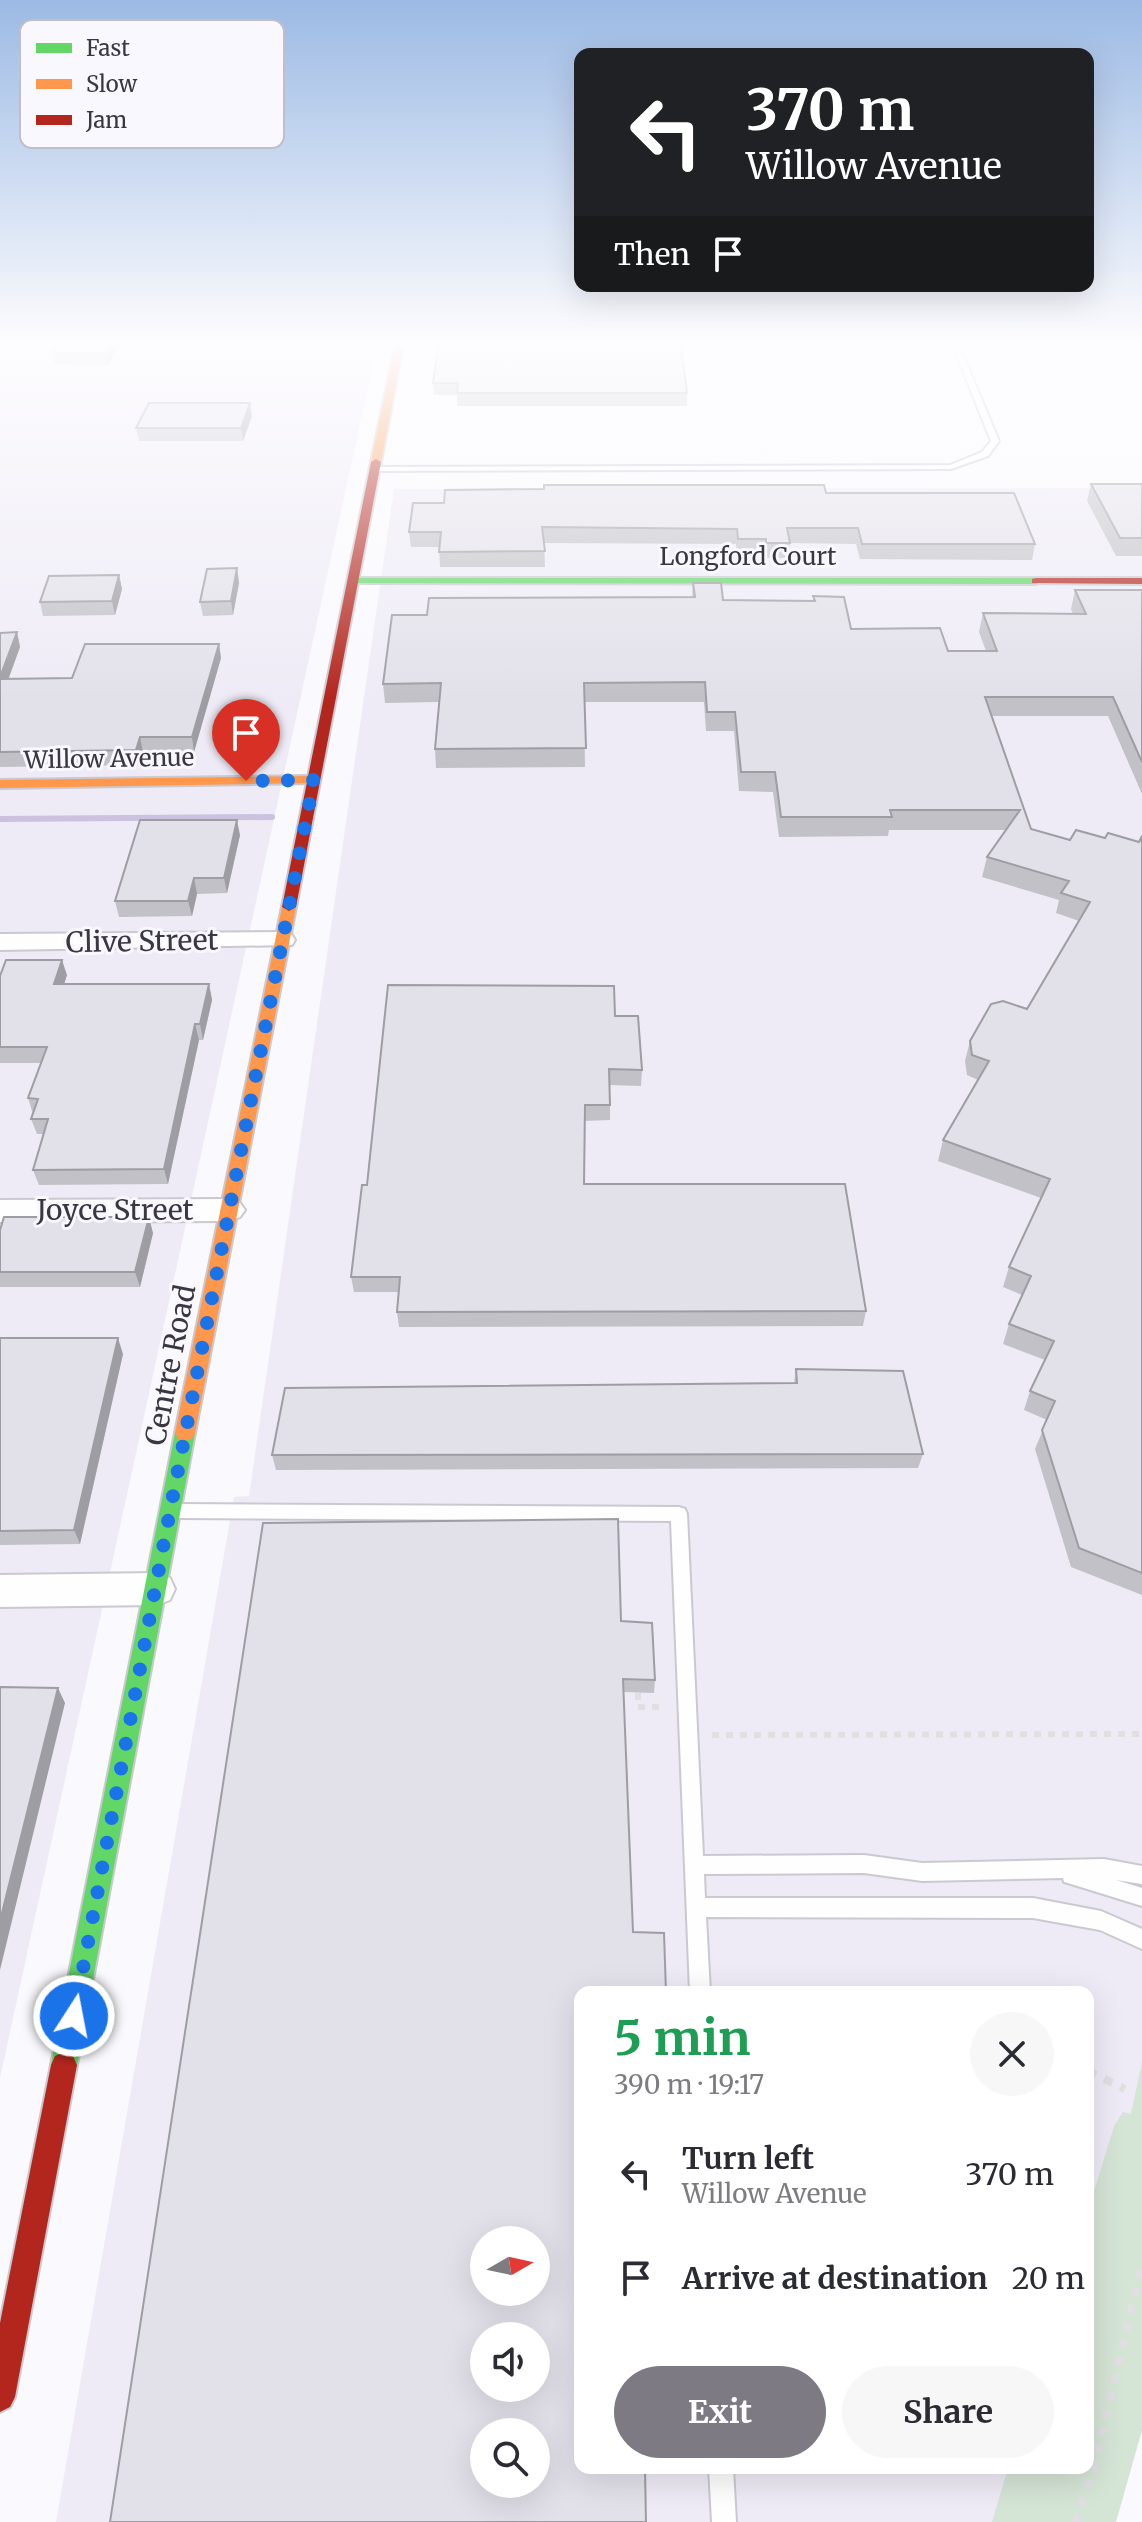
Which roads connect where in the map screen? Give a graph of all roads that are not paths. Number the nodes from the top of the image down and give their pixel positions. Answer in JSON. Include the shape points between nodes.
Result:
{"nodes":[{"id":1,"x":377,"y":464,"type":"edge"},
{"id":2,"x":964,"y":464,"type":"edge"},
{"id":3,"x":376,"y":469,"type":"junction"},
{"id":4,"x":354,"y":581,"type":"junction"},
{"id":5,"x":1142,"y":581,"type":"edge"},
{"id":6,"x":314,"y":780,"type":"junction"},
{"id":7,"x":0,"y":784,"type":"edge"},
{"id":8,"x":283,"y":940,"type":"junction"},
{"id":9,"x":0,"y":942,"type":"edge"},
{"id":10,"x":230,"y":1210,"type":"junction"},
{"id":11,"x":0,"y":1211,"type":"edge"},
{"id":12,"x":170,"y":1511,"type":"junction"},
{"id":13,"x":157,"y":1589,"type":"junction"},
{"id":14,"x":0,"y":1591,"type":"edge"},
{"id":15,"x":694,"y":1865,"type":"junction"},
{"id":16,"x":1047,"y":1871,"type":"junction"},
{"id":17,"x":1142,"y":1875,"type":"edge"},
{"id":18,"x":1142,"y":1897,"type":"edge"},
{"id":19,"x":696,"y":1907,"type":"junction"},
{"id":20,"x":1142,"y":1939,"type":"edge"},
{"id":21,"x":700,"y":1986,"type":"edge"},
{"id":22,"x":19,"y":2198,"type":"edge"},
{"id":23,"x":0,"y":2397,"type":"edge"},
{"id":24,"x":721,"y":2474,"type":"edge"},
{"id":25,"x":724,"y":2522,"type":"edge"}],
"edges":[{"from":1,"to":3,"type":"main road","name":"Centre Road"},
{"from":2,"to":3,"type":"lane","via":[[918,469]]},
{"from":3,"to":4,"type":"main road","name":"Centre Road"},
{"from":4,"to":5,"type":"main road","name":"Longford Court"},
{"from":4,"to":6,"type":"main road","name":"Centre Road"},
{"from":6,"to":7,"type":"main road","name":"Willow Avenue"},
{"from":6,"to":8,"type":"main road","name":"Centre Road"},
{"from":8,"to":9,"type":"street","name":"Clive Street"},
{"from":8,"to":10,"type":"main road","name":"Centre Road"},
{"from":10,"to":11,"type":"street","name":"Joyce Street"},
{"from":10,"to":12,"type":"main road","name":"Centre Road"},
{"from":12,"to":13,"type":"main road","name":"Centre Road"},
{"from":12,"to":15,"type":"lane","via":[[679,1514]]},
{"from":13,"to":14,"type":"street"},
{"from":13,"to":22,"type":"main road","name":"Centre Road"},
{"from":15,"to":16,"type":"lane"},
{"from":15,"to":19,"type":"lane"},
{"from":16,"to":17,"type":"lane","via":[[1104,1868]]},
{"from":16,"to":18,"type":"lane"},
{"from":19,"to":20,"type":"lane","via":[[1033,1908],[1101,1921]]},
{"from":19,"to":21,"type":"lane"},
{"from":22,"to":23,"type":"main road","name":"Centre Road"},
{"from":24,"to":25,"type":"lane"}]}
